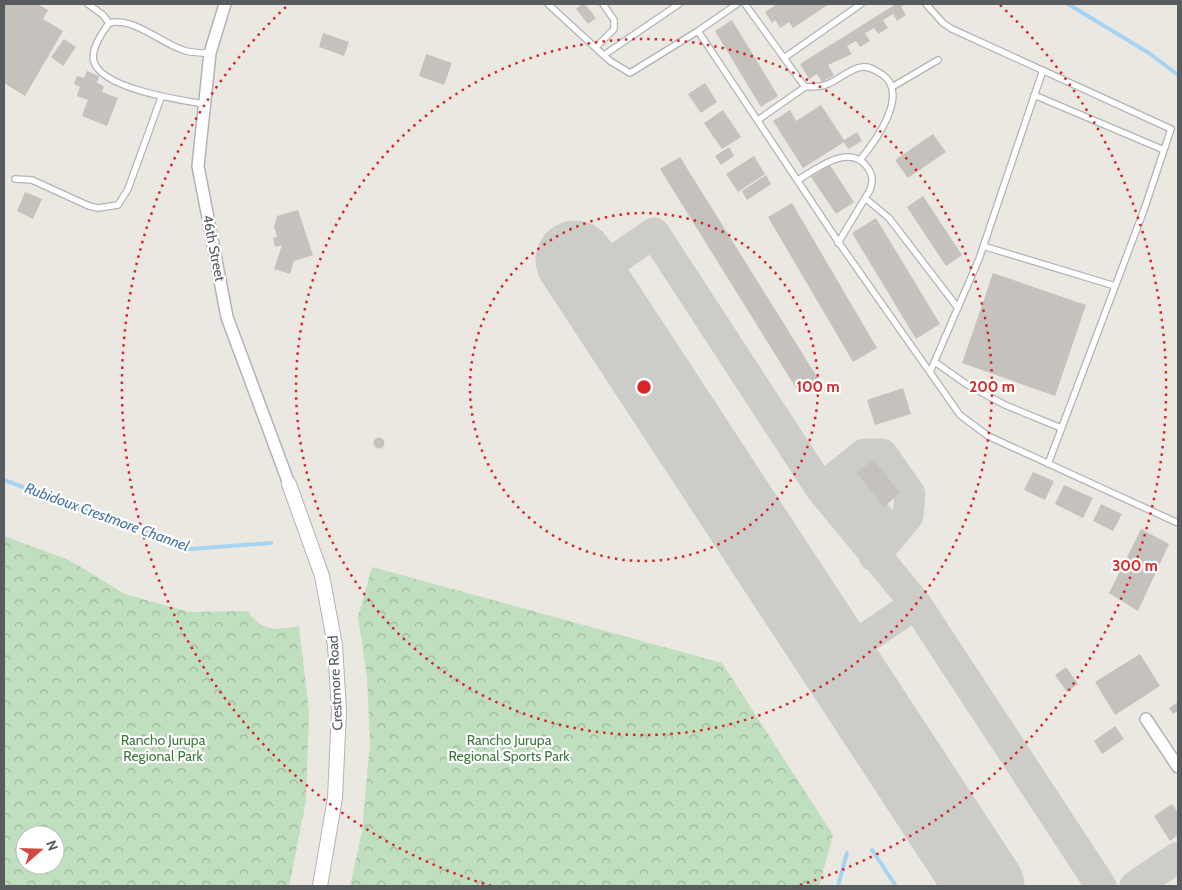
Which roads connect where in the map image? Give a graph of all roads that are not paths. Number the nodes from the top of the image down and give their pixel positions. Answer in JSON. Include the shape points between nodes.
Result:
{"nodes":[{"id":1,"x":88,"y":4,"type":"edge"},
{"id":2,"x":225,"y":4,"type":"edge"},
{"id":3,"x":548,"y":4,"type":"edge"},
{"id":4,"x":603,"y":4,"type":"edge"},
{"id":5,"x":679,"y":4,"type":"edge"},
{"id":6,"x":737,"y":4,"type":"edge"},
{"id":7,"x":745,"y":4,"type":"edge"},
{"id":8,"x":862,"y":4,"type":"edge"},
{"id":9,"x":926,"y":4,"type":"edge"},
{"id":10,"x":109,"y":23,"type":"junction"},
{"id":11,"x":698,"y":31,"type":"junction"},
{"id":12,"x":596,"y":47,"type":"junction"},
{"id":13,"x":210,"y":54,"type":"junction"},
{"id":14,"x":604,"y":55,"type":"junction"},
{"id":15,"x":784,"y":58,"type":"junction"},
{"id":16,"x":938,"y":60,"type":"dead end"},
{"id":17,"x":1042,"y":70,"type":"junction"},
{"id":18,"x":804,"y":87,"type":"junction"},
{"id":19,"x":892,"y":87,"type":"junction"},
{"id":20,"x":1034,"y":95,"type":"junction"},
{"id":21,"x":161,"y":98,"type":"junction"},
{"id":22,"x":204,"y":104,"type":"junction"},
{"id":23,"x":758,"y":120,"type":"junction"},
{"id":24,"x":1164,"y":150,"type":"junction"},
{"id":25,"x":860,"y":160,"type":"junction"},
{"id":26,"x":15,"y":179,"type":"dead end"},
{"id":27,"x":798,"y":180,"type":"junction"},
{"id":28,"x":865,"y":198,"type":"junction"},
{"id":29,"x":838,"y":243,"type":"junction"},
{"id":30,"x":983,"y":246,"type":"junction"},
{"id":31,"x":1115,"y":286,"type":"junction"},
{"id":32,"x":958,"y":308,"type":"junction"},
{"id":33,"x":935,"y":362,"type":"junction"},
{"id":34,"x":930,"y":372,"type":"junction"},
{"id":35,"x":1062,"y":428,"type":"junction"},
{"id":36,"x":1048,"y":464,"type":"junction"},
{"id":37,"x":289,"y":484,"type":"joint"},
{"id":38,"x":1178,"y":523,"type":"edge"},
{"id":39,"x":1146,"y":719,"type":"dead end"},
{"id":40,"x":1178,"y":767,"type":"edge"},
{"id":41,"x":320,"y":886,"type":"edge"}],
"edges":[{"from":1,"to":10,"type":"lane"},
{"from":2,"to":13,"type":"street","name":"46th Street"},
{"from":3,"to":12,"type":"lane"},
{"from":4,"to":12,"type":"lane","via":[[614,20],[614,29]]},
{"from":5,"to":14,"type":"lane"},
{"from":6,"to":11,"type":"lane"},
{"from":7,"to":15,"type":"lane"},
{"from":8,"to":15,"type":"lane"},
{"from":9,"to":17,"type":"lane","via":[[952,29]]},
{"from":10,"to":13,"type":"lane","via":[[128,24],[186,51]]},
{"from":10,"to":21,"type":"lane","via":[[95,49],[94,61],[99,70],[126,85]]},
{"from":11,"to":14,"type":"lane","via":[[630,73]]},
{"from":11,"to":23,"type":"lane"},
{"from":12,"to":14,"type":"lane"},
{"from":13,"to":22,"type":"street","name":"46th Street"},
{"from":15,"to":18,"type":"lane"},
{"from":16,"to":19,"type":"lane"},
{"from":17,"to":20,"type":"lane"},
{"from":17,"to":24,"type":"lane","via":[[1171,130]]},
{"from":18,"to":19,"type":"lane","via":[[826,85],[862,66],[875,69],[886,77]]},
{"from":18,"to":23,"type":"lane"},
{"from":19,"to":25,"type":"lane","via":[[892,104],[885,125]]},
{"from":20,"to":24,"type":"lane"},
{"from":20,"to":30,"type":"lane"},
{"from":21,"to":22,"type":"lane"},
{"from":21,"to":26,"type":"lane","via":[[128,189],[118,205],[89,206],[32,180]]},
{"from":22,"to":37,"type":"street","name":"46th Street","via":[[198,166],[227,318]]},
{"from":23,"to":27,"type":"lane"},
{"from":24,"to":31,"type":"lane"},
{"from":25,"to":27,"type":"lane","via":[[842,157],[829,161]]},
{"from":25,"to":28,"type":"lane","via":[[872,174],[873,182]]},
{"from":27,"to":29,"type":"lane"},
{"from":28,"to":29,"type":"lane"},
{"from":28,"to":32,"type":"lane","via":[[889,218]]},
{"from":29,"to":34,"type":"lane"},
{"from":30,"to":31,"type":"lane"},
{"from":30,"to":32,"type":"lane"},
{"from":31,"to":35,"type":"lane"},
{"from":32,"to":33,"type":"lane"},
{"from":33,"to":34,"type":"lane"},
{"from":33,"to":35,"type":"lane","via":[[1005,406]]},
{"from":34,"to":36,"type":"lane","via":[[960,415],[988,436]]},
{"from":35,"to":36,"type":"lane"},
{"from":36,"to":38,"type":"lane"},
{"from":37,"to":41,"type":"street","name":"Crestmore Road","via":[[322,576],[335,645],[339,711],[335,798]]},
{"from":39,"to":40,"type":"street"}]}
